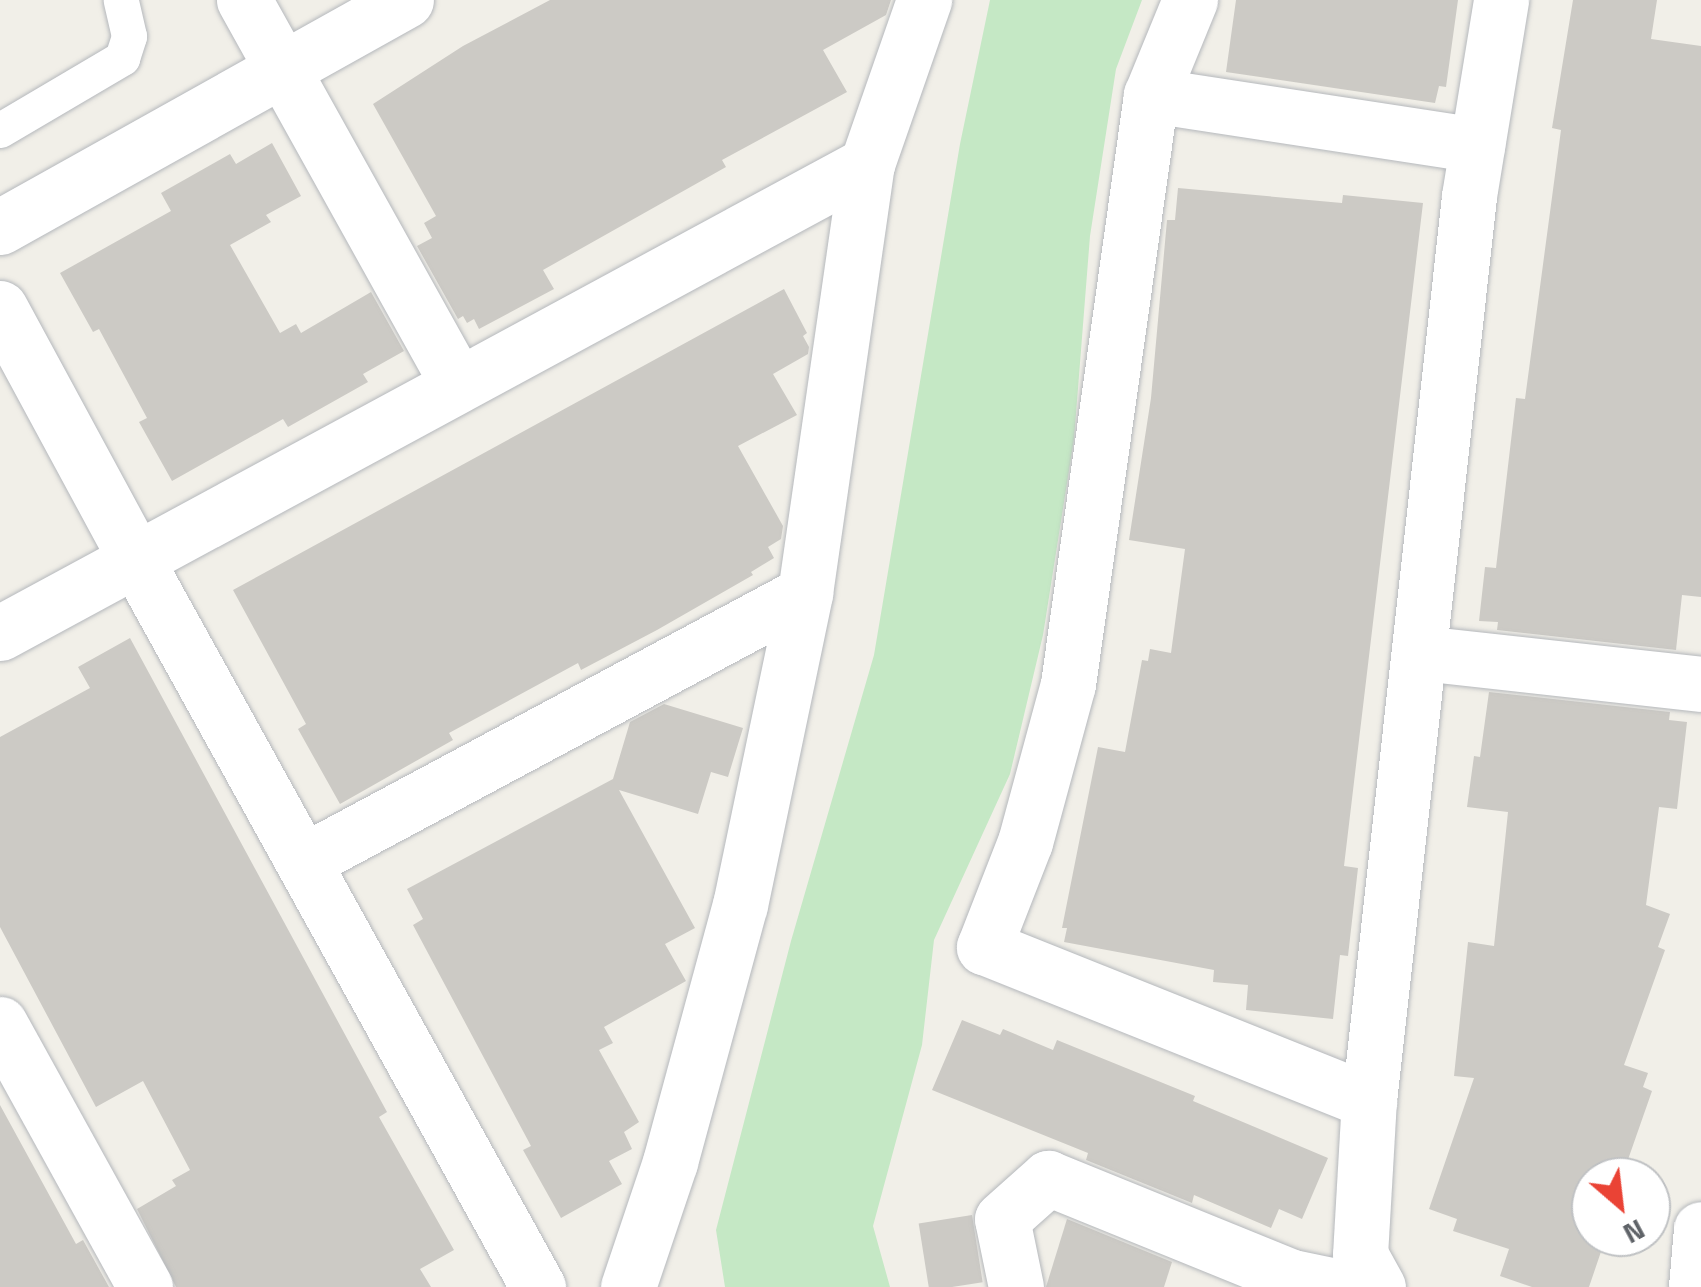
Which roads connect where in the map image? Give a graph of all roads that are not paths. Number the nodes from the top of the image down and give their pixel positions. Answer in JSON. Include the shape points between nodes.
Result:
{"nodes":[{"id":1,"x":121,"y":0,"type":"edge"},
{"id":2,"x":244,"y":0,"type":"edge"},
{"id":3,"x":406,"y":0,"type":"edge"},
{"id":4,"x":924,"y":0,"type":"edge"},
{"id":5,"x":1190,"y":0,"type":"edge"},
{"id":6,"x":1501,"y":0,"type":"edge"},
{"id":7,"x":281,"y":68,"type":"junction"},
{"id":8,"x":1151,"y":95,"type":"junction"},
{"id":9,"x":0,"y":130,"type":"edge"},
{"id":10,"x":1477,"y":145,"type":"junction"},
{"id":11,"x":867,"y":164,"type":"junction"},
{"id":12,"x":0,"y":228,"type":"edge"},
{"id":13,"x":0,"y":308,"type":"edge"},
{"id":14,"x":458,"y":382,"type":"junction"},
{"id":15,"x":136,"y":560,"type":"junction"},
{"id":16,"x":805,"y":593,"type":"junction"},
{"id":17,"x":0,"y":633,"type":"edge"},
{"id":18,"x":1421,"y":653,"type":"junction"},
{"id":19,"x":1701,"y":684,"type":"edge"},
{"id":20,"x":304,"y":861,"type":"junction"},
{"id":21,"x":1,"y":1029,"type":"edge"},
{"id":22,"x":1369,"y":1101,"type":"junction"},
{"id":23,"x":1701,"y":1229,"type":"edge"},
{"id":24,"x":145,"y":1287,"type":"edge"},
{"id":25,"x":538,"y":1287,"type":"edge"},
{"id":26,"x":628,"y":1287,"type":"edge"},
{"id":27,"x":1016,"y":1287,"type":"edge"},
{"id":28,"x":1340,"y":1287,"type":"edge"},
{"id":29,"x":1378,"y":1287,"type":"edge"},
{"id":30,"x":1696,"y":1287,"type":"edge"}],
"edges":[{"from":1,"to":9,"type":"lane","via":[[129,36],[122,58]]},
{"from":2,"to":7,"type":"street"},
{"from":3,"to":7,"type":"street"},
{"from":4,"to":11,"type":"street"},
{"from":5,"to":8,"type":"street"},
{"from":6,"to":10,"type":"street"},
{"from":7,"to":12,"type":"street"},
{"from":7,"to":14,"type":"street"},
{"from":8,"to":10,"type":"street"},
{"from":8,"to":22,"type":"street","via":[[1068,684],[1025,842],[984,946]]},
{"from":10,"to":18,"type":"street"},
{"from":11,"to":14,"type":"street"},
{"from":11,"to":16,"type":"street"},
{"from":13,"to":15,"type":"street"},
{"from":14,"to":15,"type":"street"},
{"from":15,"to":17,"type":"street"},
{"from":15,"to":20,"type":"street"},
{"from":16,"to":20,"type":"street"},
{"from":16,"to":26,"type":"street","via":[[740,905],[670,1162]]},
{"from":18,"to":19,"type":"street"},
{"from":18,"to":22,"type":"street"},
{"from":20,"to":25,"type":"street"},
{"from":21,"to":24,"type":"street"},
{"from":22,"to":29,"type":"street","via":[[1360,1255]]},
{"from":23,"to":30,"type":"street"},
{"from":27,"to":28,"type":"street","via":[[1002,1220],[1048,1178],[1292,1277]]}]}
